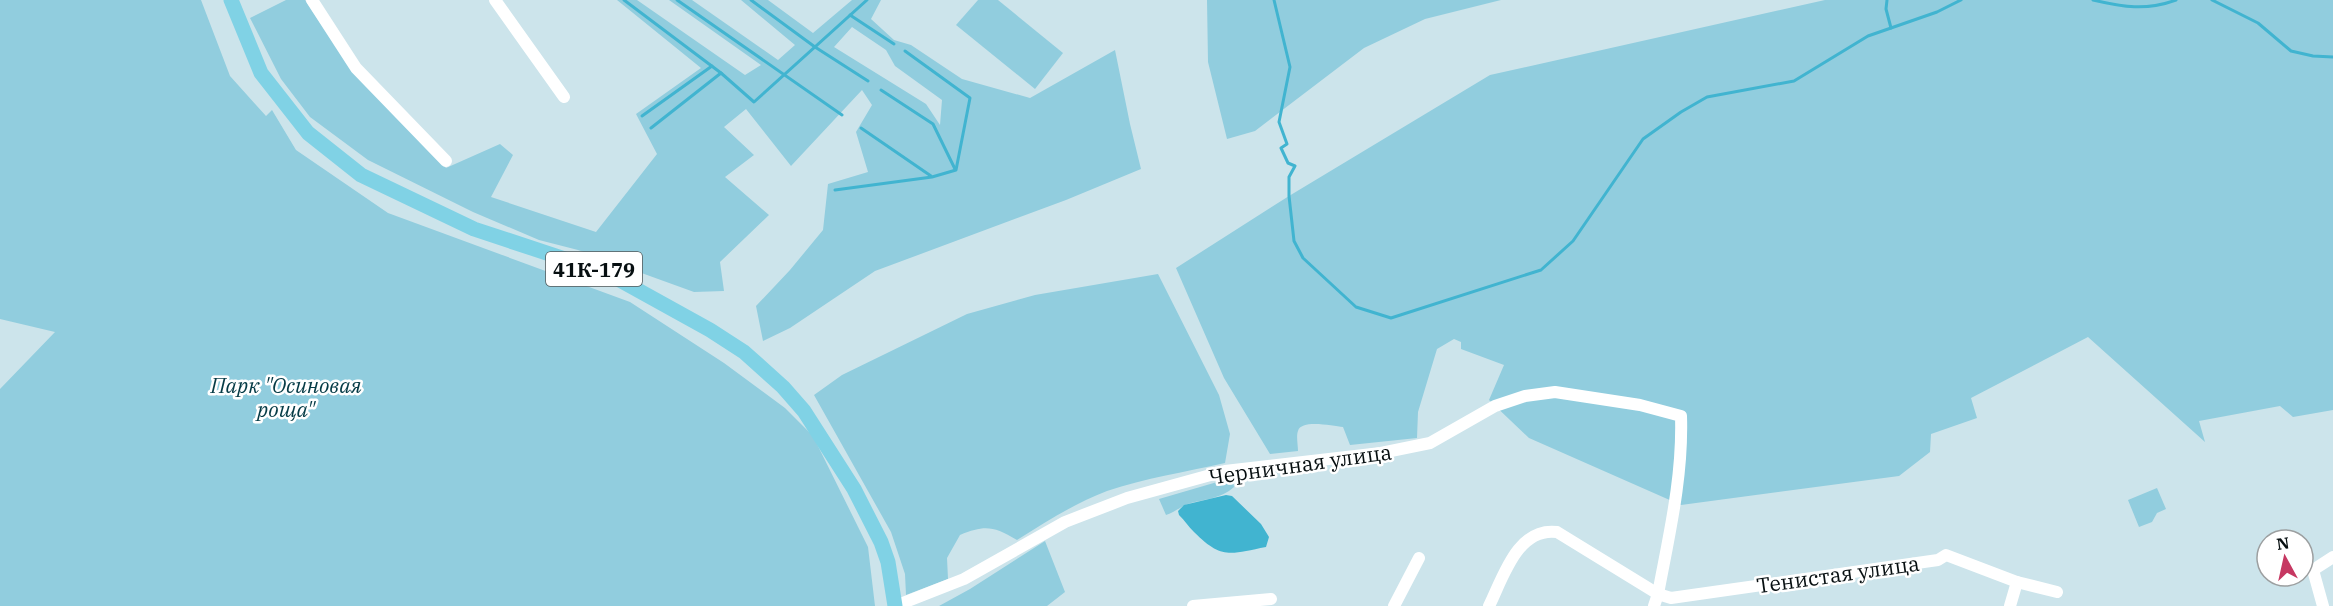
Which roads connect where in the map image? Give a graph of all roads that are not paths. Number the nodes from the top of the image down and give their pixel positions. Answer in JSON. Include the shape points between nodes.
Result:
{"nodes":[{"id":1,"x":231,"y":0,"type":"edge"},
{"id":2,"x":312,"y":0,"type":"edge"},
{"id":3,"x":495,"y":0,"type":"edge"},
{"id":4,"x":564,"y":97,"type":"dead end"},
{"id":5,"x":446,"y":161,"type":"dead end"},
{"id":6,"x":1419,"y":558,"type":"dead end"},
{"id":7,"x":2333,"y":558,"type":"edge"},
{"id":8,"x":2017,"y":582,"type":"junction"},
{"id":9,"x":2057,"y":592,"type":"dead end"},
{"id":10,"x":1658,"y":594,"type":"junction"},
{"id":11,"x":1271,"y":599,"type":"dead end"},
{"id":12,"x":895,"y":606,"type":"edge"},
{"id":13,"x":1193,"y":606,"type":"edge"},
{"id":14,"x":1394,"y":606,"type":"edge"},
{"id":15,"x":1489,"y":606,"type":"edge"},
{"id":16,"x":1654,"y":606,"type":"edge"},
{"id":17,"x":2010,"y":606,"type":"edge"},
{"id":18,"x":2323,"y":606,"type":"edge"}],
"edges":[{"from":1,"to":12,"type":"main road","number":"41К-179","via":[[261,72],[308,133],[361,175],[474,229],[607,273],[744,351],[804,411],[854,489],[885,552]]},
{"from":2,"to":5,"type":"street","via":[[356,68]]},
{"from":3,"to":4,"type":"street"},
{"from":6,"to":14,"type":"street"},
{"from":7,"to":18,"type":"street","via":[[2313,570]]},
{"from":8,"to":9,"type":"street"},
{"from":8,"to":10,"type":"street","name":"Тенистая улица","via":[[1946,555],[1938,560],[1677,598]]},
{"from":8,"to":17,"type":"street"},
{"from":10,"to":12,"type":"street","name":"Черничная улица","via":[[1678,482],[1681,416],[1640,405],[1555,392],[1495,406],[1430,443],[1381,453],[1225,471],[1127,498],[1065,522],[964,579]]},
{"from":10,"to":15,"type":"street","via":[[1557,531],[1549,531],[1533,536],[1519,547]]},
{"from":10,"to":16,"type":"street"},
{"from":11,"to":13,"type":"street"}]}
